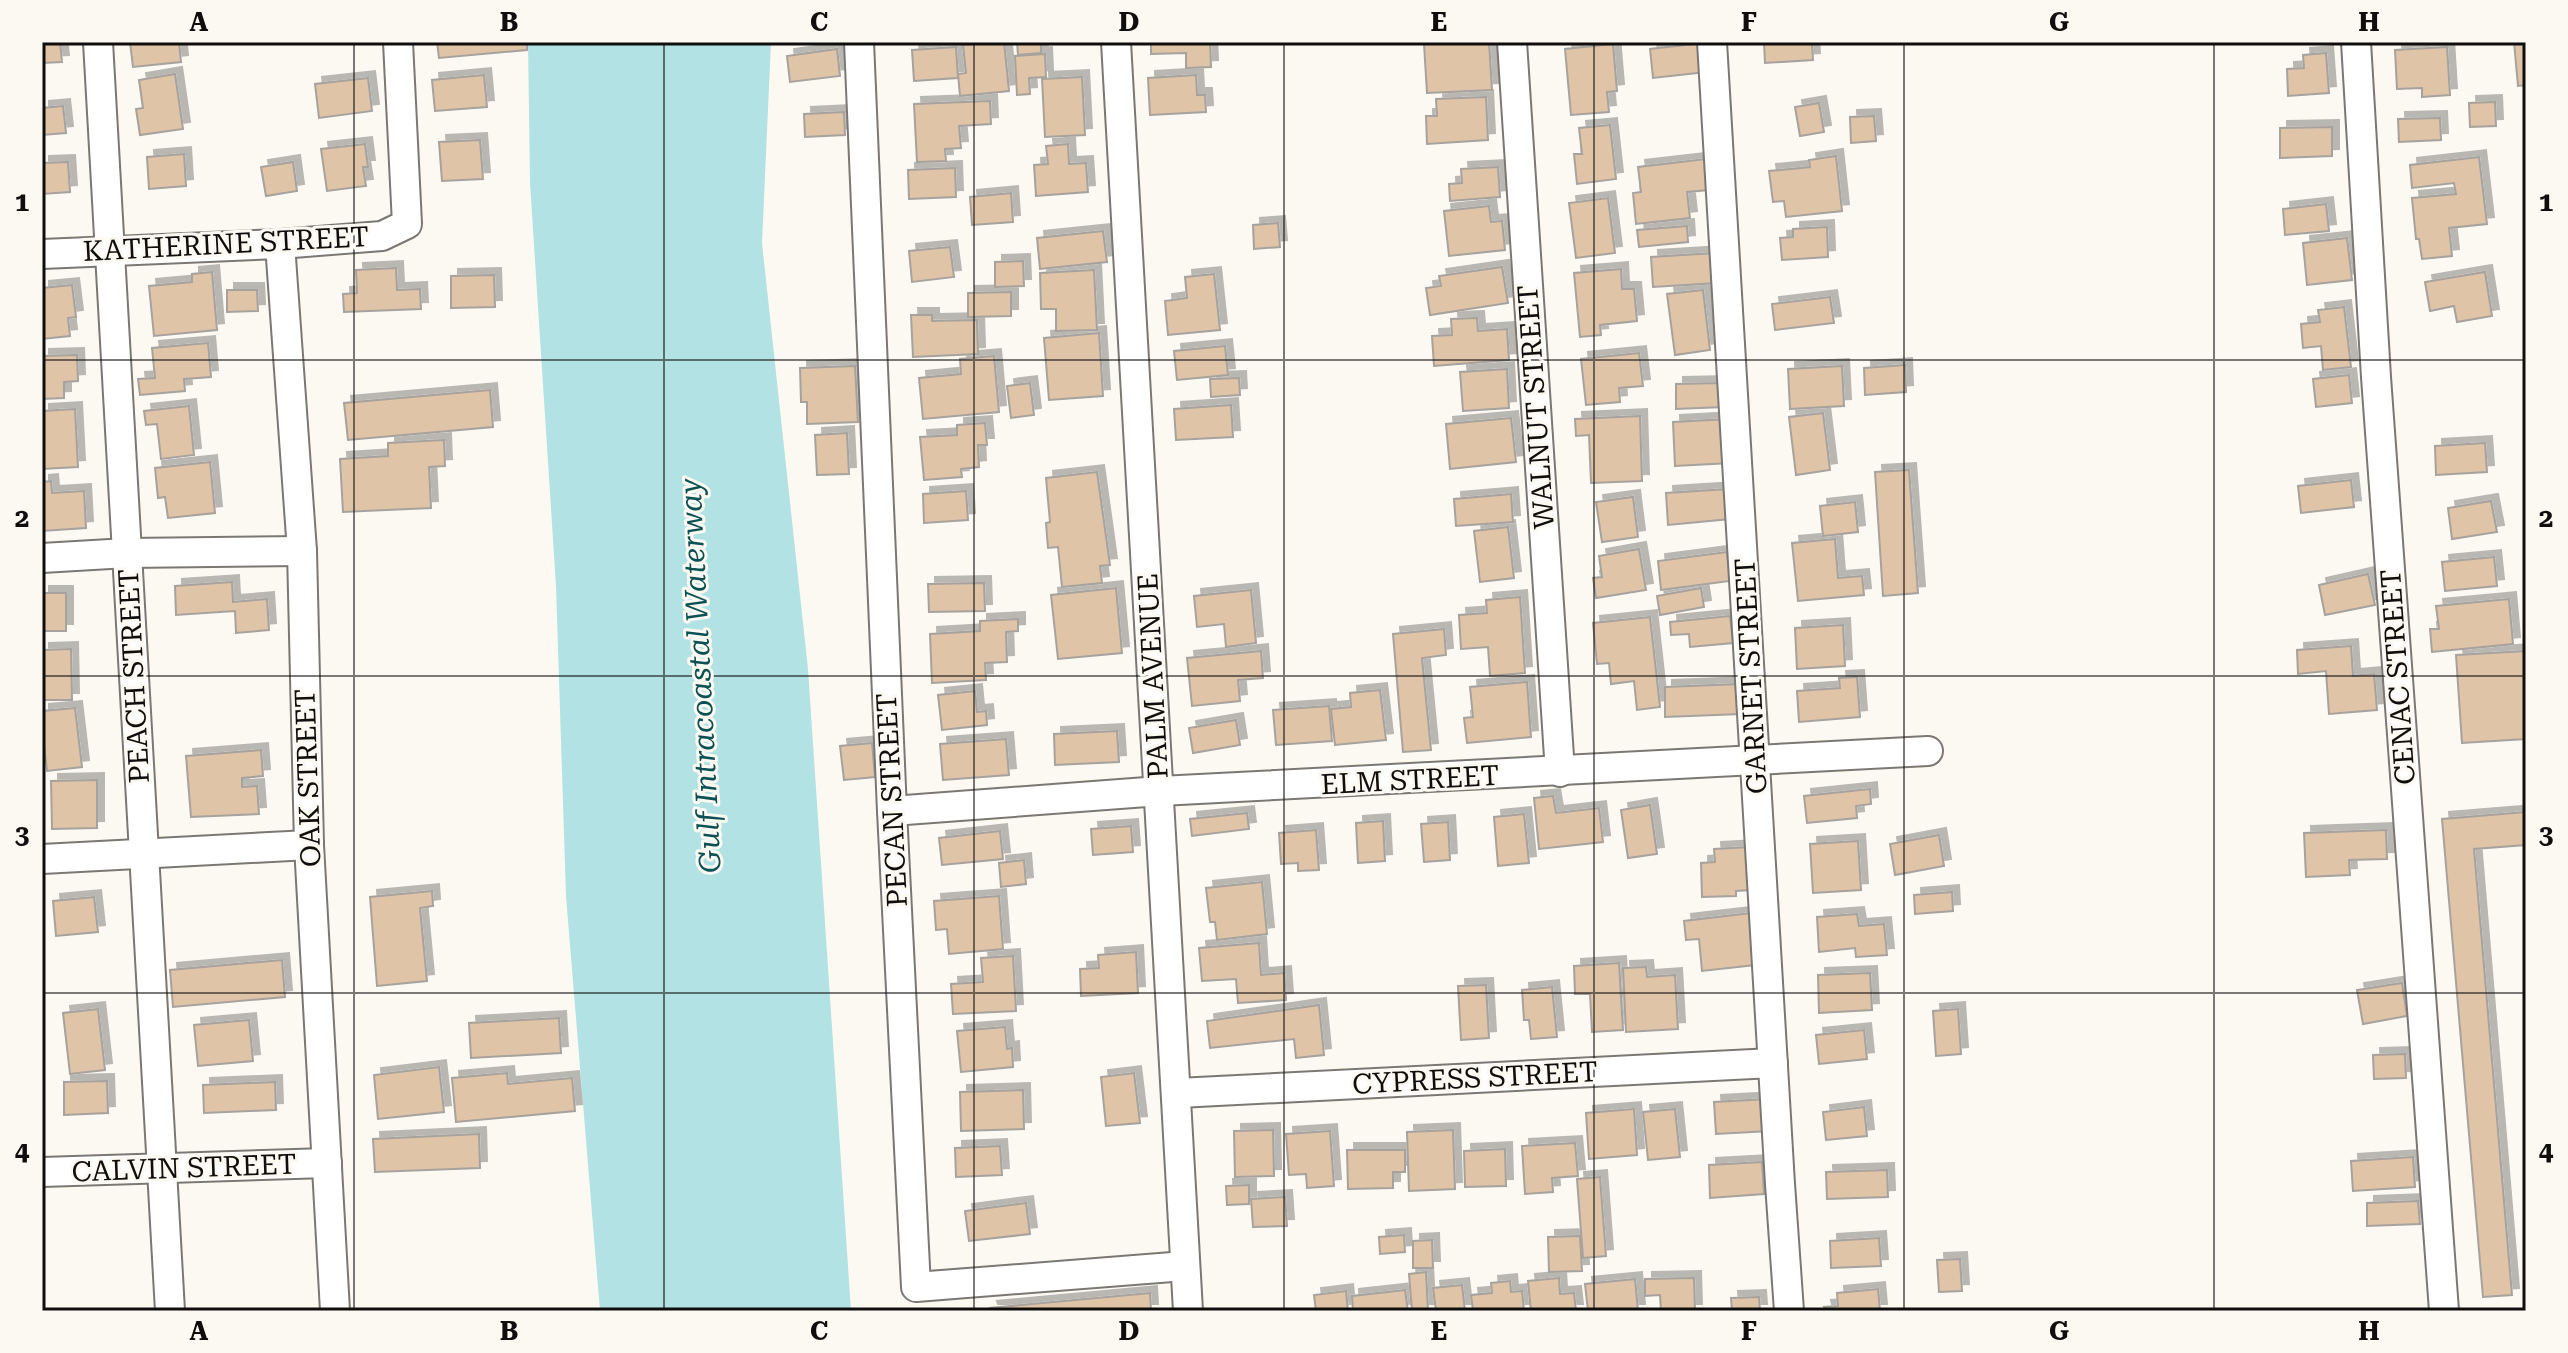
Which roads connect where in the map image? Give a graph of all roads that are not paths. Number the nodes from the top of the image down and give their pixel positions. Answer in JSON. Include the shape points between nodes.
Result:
{"nodes":[{"id":1,"x":98,"y":42,"type":"edge"},
{"id":2,"x":398,"y":42,"type":"edge"},
{"id":3,"x":859,"y":42,"type":"edge"},
{"id":4,"x":1116,"y":42,"type":"edge"},
{"id":5,"x":1512,"y":42,"type":"edge"},
{"id":6,"x":1712,"y":42,"type":"edge"},
{"id":7,"x":2356,"y":42,"type":"edge"},
{"id":8,"x":280,"y":244,"type":"junction"},
{"id":9,"x":110,"y":253,"type":"junction"},
{"id":10,"x":42,"y":254,"type":"edge"},
{"id":11,"x":302,"y":551,"type":"junction"},
{"id":12,"x":127,"y":553,"type":"junction"},
{"id":13,"x":42,"y":558,"type":"edge"},
{"id":14,"x":1928,"y":751,"type":"dead end"},
{"id":15,"x":1756,"y":761,"type":"junction"},
{"id":16,"x":1560,"y":772,"type":"junction"},
{"id":17,"x":1160,"y":791,"type":"junction"},
{"id":18,"x":892,"y":811,"type":"junction"},
{"id":19,"x":309,"y":845,"type":"junction"},
{"id":20,"x":144,"y":853,"type":"junction"},
{"id":21,"x":42,"y":859,"type":"edge"},
{"id":22,"x":1773,"y":1063,"type":"junction"},
{"id":23,"x":1178,"y":1093,"type":"junction"},
{"id":24,"x":327,"y":1163,"type":"junction"},
{"id":25,"x":162,"y":1169,"type":"junction"},
{"id":26,"x":42,"y":1172,"type":"edge"},
{"id":27,"x":1185,"y":1266,"type":"junction"},
{"id":28,"x":170,"y":1311,"type":"edge"},
{"id":29,"x":335,"y":1311,"type":"edge"},
{"id":30,"x":1188,"y":1311,"type":"edge"},
{"id":31,"x":1789,"y":1311,"type":"edge"},
{"id":32,"x":2444,"y":1311,"type":"edge"}],
"edges":[{"from":1,"to":9,"type":"street","name":"PEACH STREET"},
{"from":2,"to":8,"type":"street","name":"KATHERINE STREET","via":[[407,224],[382,236]]},
{"from":3,"to":18,"type":"street","name":"PECAN STREET"},
{"from":4,"to":17,"type":"street","name":"PALM AVENUE"},
{"from":5,"to":16,"type":"street","name":"WALNUT STREET"},
{"from":6,"to":15,"type":"street","name":"GARNET STREET"},
{"from":7,"to":32,"type":"street","name":"CENAC STREET"},
{"from":8,"to":9,"type":"street","name":"KATHERINE STREET"},
{"from":8,"to":11,"type":"street","name":"OAK STREET"},
{"from":9,"to":10,"type":"street","name":"KATHERINE STREET"},
{"from":9,"to":12,"type":"street","name":"PEACH STREET"},
{"from":11,"to":12,"type":"street"},
{"from":11,"to":19,"type":"street","name":"OAK STREET"},
{"from":12,"to":13,"type":"street"},
{"from":12,"to":20,"type":"street","name":"PEACH STREET"},
{"from":14,"to":15,"type":"street","name":"ELM STREET"},
{"from":15,"to":16,"type":"street","name":"ELM STREET"},
{"from":15,"to":22,"type":"street","name":"GARNET STREET"},
{"from":16,"to":17,"type":"street","name":"ELM STREET"},
{"from":17,"to":18,"type":"street","name":"ELM STREET"},
{"from":17,"to":23,"type":"street","name":"PALM AVENUE"},
{"from":18,"to":27,"type":"street","name":"PECAN STREET","via":[[916,1287]]},
{"from":19,"to":20,"type":"street"},
{"from":19,"to":24,"type":"street","name":"OAK STREET"},
{"from":20,"to":21,"type":"street"},
{"from":20,"to":25,"type":"street","name":"PEACH STREET"},
{"from":22,"to":23,"type":"street","name":"CYPRESS STREET"},
{"from":22,"to":31,"type":"street","name":"GARNET STREET"},
{"from":23,"to":27,"type":"street","name":"PALM AVENUE"},
{"from":24,"to":25,"type":"street","name":"CALVIN STREET"},
{"from":24,"to":29,"type":"street","name":"OAK STREET"},
{"from":25,"to":26,"type":"street","name":"CALVIN STREET"},
{"from":25,"to":28,"type":"street","name":"PEACH STREET"},
{"from":27,"to":30,"type":"street","name":"PALM AVENUE"}]}
